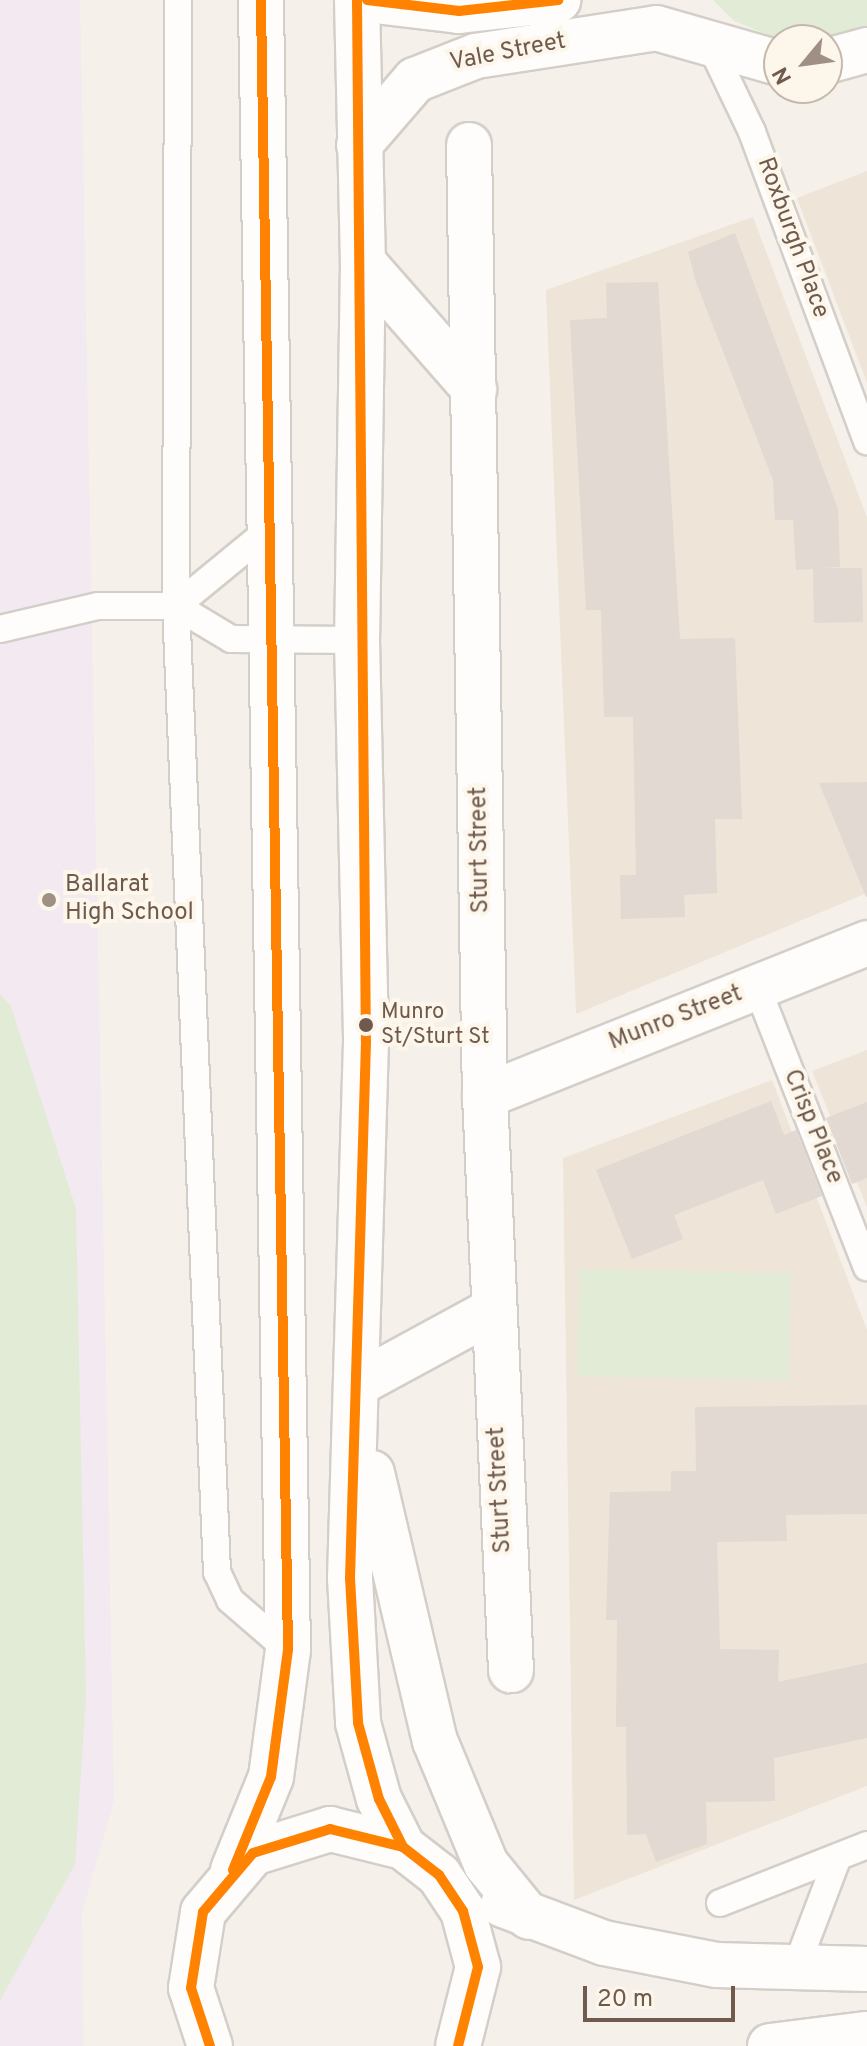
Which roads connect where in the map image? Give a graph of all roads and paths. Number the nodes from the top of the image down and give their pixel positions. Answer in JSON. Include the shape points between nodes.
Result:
{"nodes":[{"id":1,"x":178,"y":0,"type":"edge"},
{"id":2,"x":261,"y":0,"type":"edge"},
{"id":3,"x":357,"y":0,"type":"edge"},
{"id":4,"x":367,"y":0,"type":"edge"},
{"id":5,"x":558,"y":0,"type":"edge"},
{"id":6,"x":688,"y":0,"type":"edge"},
{"id":7,"x":721,"y":45,"type":"junction"},
{"id":8,"x":867,"y":50,"type":"edge"},
{"id":9,"x":843,"y":57,"type":"edge"},
{"id":10,"x":763,"y":58,"type":"edge"},
{"id":11,"x":359,"y":145,"type":"junction"},
{"id":12,"x":469,"y":145,"type":"dead end"},
{"id":13,"x":363,"y":262,"type":"junction"},
{"id":14,"x":474,"y":389,"type":"junction"},
{"id":15,"x":867,"y":441,"type":"edge"},
{"id":16,"x":271,"y":528,"type":"junction"},
{"id":17,"x":176,"y":606,"type":"junction"},
{"id":18,"x":0,"y":629,"type":"edge"},
{"id":19,"x":357,"y":640,"type":"junction"},
{"id":20,"x":274,"y":641,"type":"junction"},
{"id":21,"x":867,"y":943,"type":"edge"},
{"id":22,"x":757,"y":987,"type":"junction"},
{"id":23,"x":485,"y":1096,"type":"junction"},
{"id":24,"x":867,"y":1267,"type":"edge"},
{"id":25,"x":492,"y":1311,"type":"junction"},
{"id":26,"x":360,"y":1396,"type":"junction"},
{"id":27,"x":288,"y":1650,"type":"junction"},
{"id":28,"x":511,"y":1670,"type":"dead end"},
{"id":29,"x":867,"y":1845,"type":"edge"},
{"id":30,"x":403,"y":1847,"type":"junction"},
{"id":31,"x":838,"y":1857,"type":"junction"},
{"id":32,"x":233,"y":1870,"type":"junction"},
{"id":33,"x":439,"y":1875,"type":"junction"},
{"id":34,"x":720,"y":1903,"type":"dead end"},
{"id":35,"x":529,"y":1917,"type":"junction"},
{"id":36,"x":867,"y":1969,"type":"edge"},
{"id":37,"x":795,"y":1970,"type":"junction"},
{"id":38,"x":867,"y":2034,"type":"edge"},
{"id":39,"x":210,"y":2046,"type":"edge"},
{"id":40,"x":458,"y":2046,"type":"edge"},
{"id":41,"x":770,"y":2046,"type":"edge"}],
"edges":[{"from":1,"to":17,"type":"lane"},
{"from":2,"to":16,"type":"main road"},
{"from":3,"to":11,"type":"main road"},
{"from":4,"to":5,"type":"main road","name":"Vale Street","via":[[459,11]]},
{"from":6,"to":7,"type":"main road","name":"Vale Street"},
{"from":7,"to":10,"type":"main road","name":"Vale Street"},
{"from":7,"to":11,"type":"main road","name":"Vale Street","via":[[638,28],[456,60],[403,90]]},
{"from":7,"to":15,"type":"lane","name":"Roxburgh Place"},
{"from":8,"to":9,"type":"main road"},
{"from":11,"to":13,"type":"main road"},
{"from":12,"to":14,"type":"main road","name":"Sturt Street"},
{"from":13,"to":14,"type":"main road"},
{"from":13,"to":19,"type":"main road"},
{"from":14,"to":23,"type":"main road","name":"Sturt Street"},
{"from":16,"to":17,"type":"lane"},
{"from":16,"to":20,"type":"main road"},
{"from":17,"to":18,"type":"lane","via":[[98,606]]},
{"from":17,"to":20,"type":"lane","via":[[220,636]]},
{"from":17,"to":27,"type":"lane","via":[[217,1572],[230,1600]]},
{"from":19,"to":20,"type":"lane"},
{"from":19,"to":26,"type":"main road","via":[[366,1042]]},
{"from":20,"to":27,"type":"main road"},
{"from":21,"to":22,"type":"main road","name":"Munro Street"},
{"from":22,"to":23,"type":"main road","name":"Munro Street"},
{"from":22,"to":24,"type":"lane","name":"Crisp Place"},
{"from":23,"to":25,"type":"main road","name":"Sturt Street"},
{"from":25,"to":26,"type":"main road"},
{"from":25,"to":28,"type":"main road","name":"Sturt Street"},
{"from":26,"to":30,"type":"main road","via":[[350,1578],[354,1690],[371,1777]]},
{"from":26,"to":35,"type":"main road","via":[[435,1741],[486,1864]]},
{"from":27,"to":32,"type":"main road","via":[[271,1777]]},
{"from":29,"to":31,"type":"lane"},
{"from":30,"to":32,"type":"main road","via":[[357,1831],[304,1832],[277,1840]]},
{"from":30,"to":33,"type":"main road"},
{"from":31,"to":34,"type":"lane"},
{"from":31,"to":37,"type":"lane"},
{"from":32,"to":39,"type":"main road","via":[[203,1912],[190,1962],[195,2014]]},
{"from":33,"to":35,"type":"main road"},
{"from":33,"to":40,"type":"main road","via":[[463,1911],[478,1967]]},
{"from":35,"to":37,"type":"main road","via":[[645,1952]]},
{"from":36,"to":37,"type":"main road"},
{"from":38,"to":41,"type":"main road"}]}
